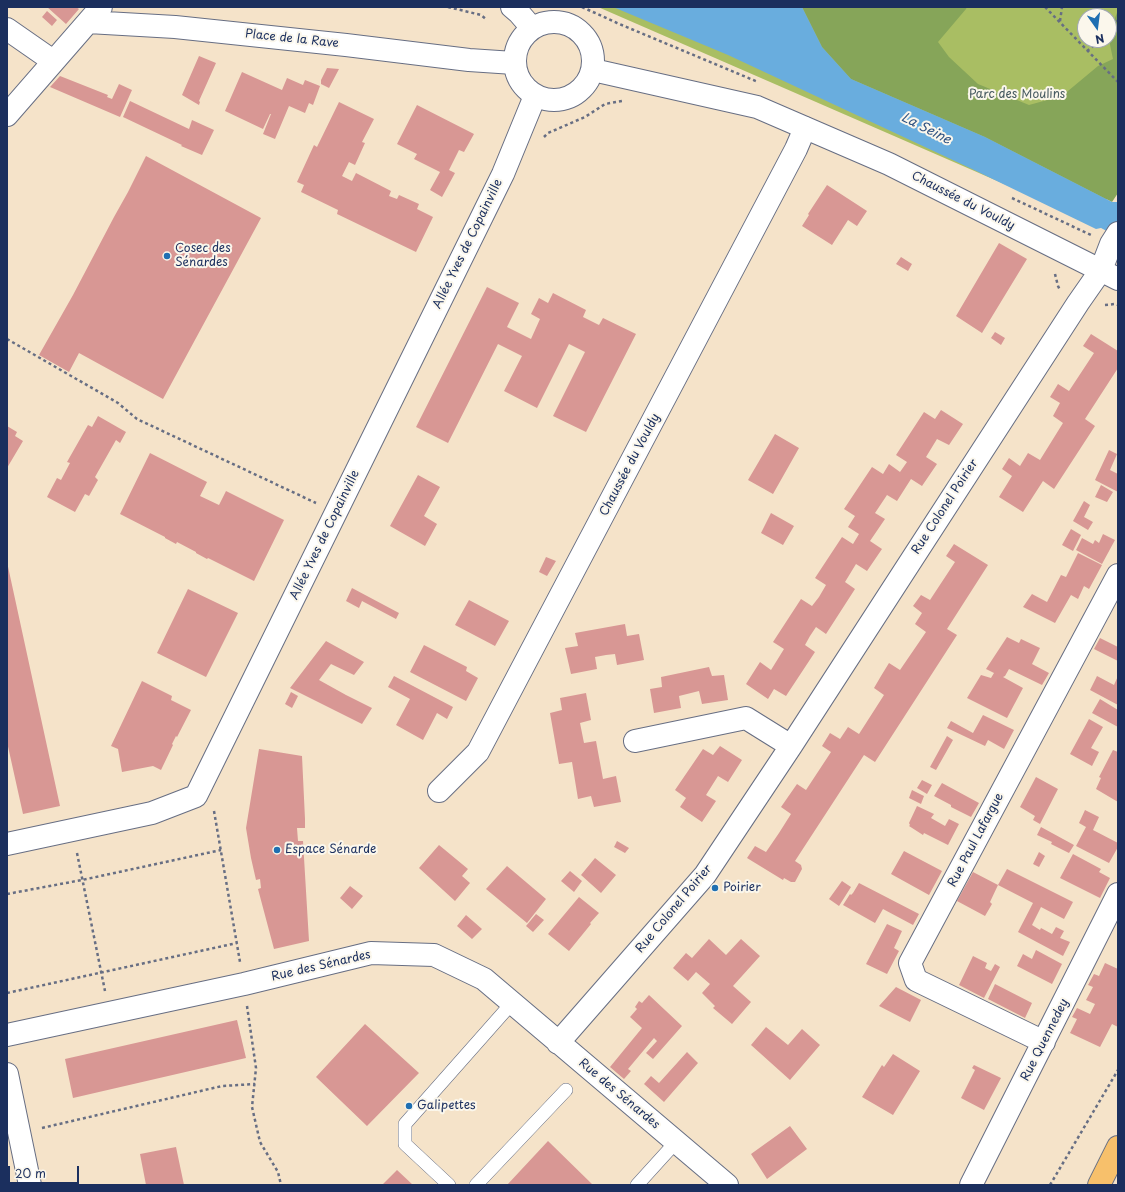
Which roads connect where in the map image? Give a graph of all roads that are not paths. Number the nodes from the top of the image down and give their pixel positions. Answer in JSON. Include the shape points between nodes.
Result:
{"nodes":[{"id":1,"x":512,"y":7,"type":"edge"},
{"id":2,"x":95,"y":14,"type":"edge"},
{"id":3,"x":532,"y":28,"type":"junction"},
{"id":4,"x":7,"y":29,"type":"edge"},
{"id":5,"x":53,"y":61,"type":"junction"},
{"id":6,"x":514,"y":62,"type":"junction"},
{"id":7,"x":593,"y":70,"type":"junction"},
{"id":8,"x":535,"y":96,"type":"junction"},
{"id":9,"x":7,"y":115,"type":"edge"},
{"id":10,"x":805,"y":128,"type":"junction"},
{"id":11,"x":1117,"y":235,"type":"edge"},
{"id":12,"x":1110,"y":275,"type":"edge"},
{"id":13,"x":1118,"y":576,"type":"edge"},
{"id":14,"x":635,"y":741,"type":"dead end"},
{"id":15,"x":791,"y":746,"type":"junction"},
{"id":16,"x":439,"y":791,"type":"dead end"},
{"id":17,"x":7,"y":844,"type":"edge"},
{"id":18,"x":1118,"y":894,"type":"edge"},
{"id":19,"x":512,"y":1003,"type":"junction"},
{"id":20,"x":7,"y":1035,"type":"edge"},
{"id":21,"x":1044,"y":1042,"type":"junction"},
{"id":22,"x":558,"y":1043,"type":"junction"},
{"id":23,"x":7,"y":1074,"type":"edge"},
{"id":24,"x":566,"y":1090,"type":"dead end"},
{"id":25,"x":13,"y":1135,"type":"edge"},
{"id":26,"x":676,"y":1142,"type":"junction"},
{"id":27,"x":1118,"y":1147,"type":"edge"},
{"id":28,"x":30,"y":1185,"type":"edge"},
{"id":29,"x":449,"y":1185,"type":"edge"},
{"id":30,"x":476,"y":1185,"type":"edge"},
{"id":31,"x":637,"y":1185,"type":"edge"},
{"id":32,"x":727,"y":1185,"type":"edge"},
{"id":33,"x":971,"y":1185,"type":"edge"},
{"id":34,"x":1099,"y":1185,"type":"edge"}],
"edges":[{"from":1,"to":3,"type":"street"},
{"from":2,"to":5,"type":"street"},
{"from":2,"to":6,"type":"street","name":"Place de la Rave","via":[[190,29],[469,60]]},
{"from":3,"to":6,"type":"street","via":[[522,37],[516,49]]},
{"from":3,"to":7,"type":"street","via":[[550,21],[574,27],[584,34],[593,51]]},
{"from":4,"to":5,"type":"street"},
{"from":5,"to":9,"type":"street"},
{"from":6,"to":8,"type":"street","via":[[521,82]]},
{"from":7,"to":8,"type":"street","via":[[585,86],[570,97],[553,100]]},
{"from":7,"to":10,"type":"street","name":"Chaussée du Vouldy","via":[[757,107]]},
{"from":8,"to":17,"type":"street","name":"Allée Yves de Copainville","via":[[503,174],[196,796],[152,813]]},
{"from":10,"to":12,"type":"street","name":"Chaussée du Vouldy","via":[[889,164]]},
{"from":10,"to":16,"type":"street","name":"Chaussée du Vouldy","via":[[478,752]]},
{"from":11,"to":12,"type":"street","name":"Rue Colonel Poirier","via":[[1111,244]]},
{"from":12,"to":15,"type":"street","name":"Rue Colonel Poirier","via":[[1078,303]]},
{"from":13,"to":21,"type":"street","name":"Rue Paul Lafargue","via":[[910,963],[916,980]]},
{"from":14,"to":15,"type":"street","via":[[746,718]]},
{"from":15,"to":22,"type":"street","name":"Rue Colonel Poirier","via":[[705,876]]},
{"from":18,"to":21,"type":"street","name":"Rue Quennedey"},
{"from":19,"to":20,"type":"street","name":"Rue des Sénardes","via":[[484,980],[434,955],[371,953],[244,984]]},
{"from":19,"to":22,"type":"street","name":"Rue des Sénardes"},
{"from":19,"to":29,"type":"lane","via":[[405,1124],[405,1144]]},
{"from":21,"to":33,"type":"street","name":"Rue Quennedey"},
{"from":22,"to":26,"type":"street","name":"Rue des Sénardes"},
{"from":23,"to":25,"type":"street"},
{"from":24,"to":30,"type":"lane"},
{"from":25,"to":28,"type":"street"},
{"from":26,"to":31,"type":"lane"},
{"from":26,"to":32,"type":"street","name":"Rue des Sénardes"},
{"from":27,"to":34,"type":"main road"}]}
